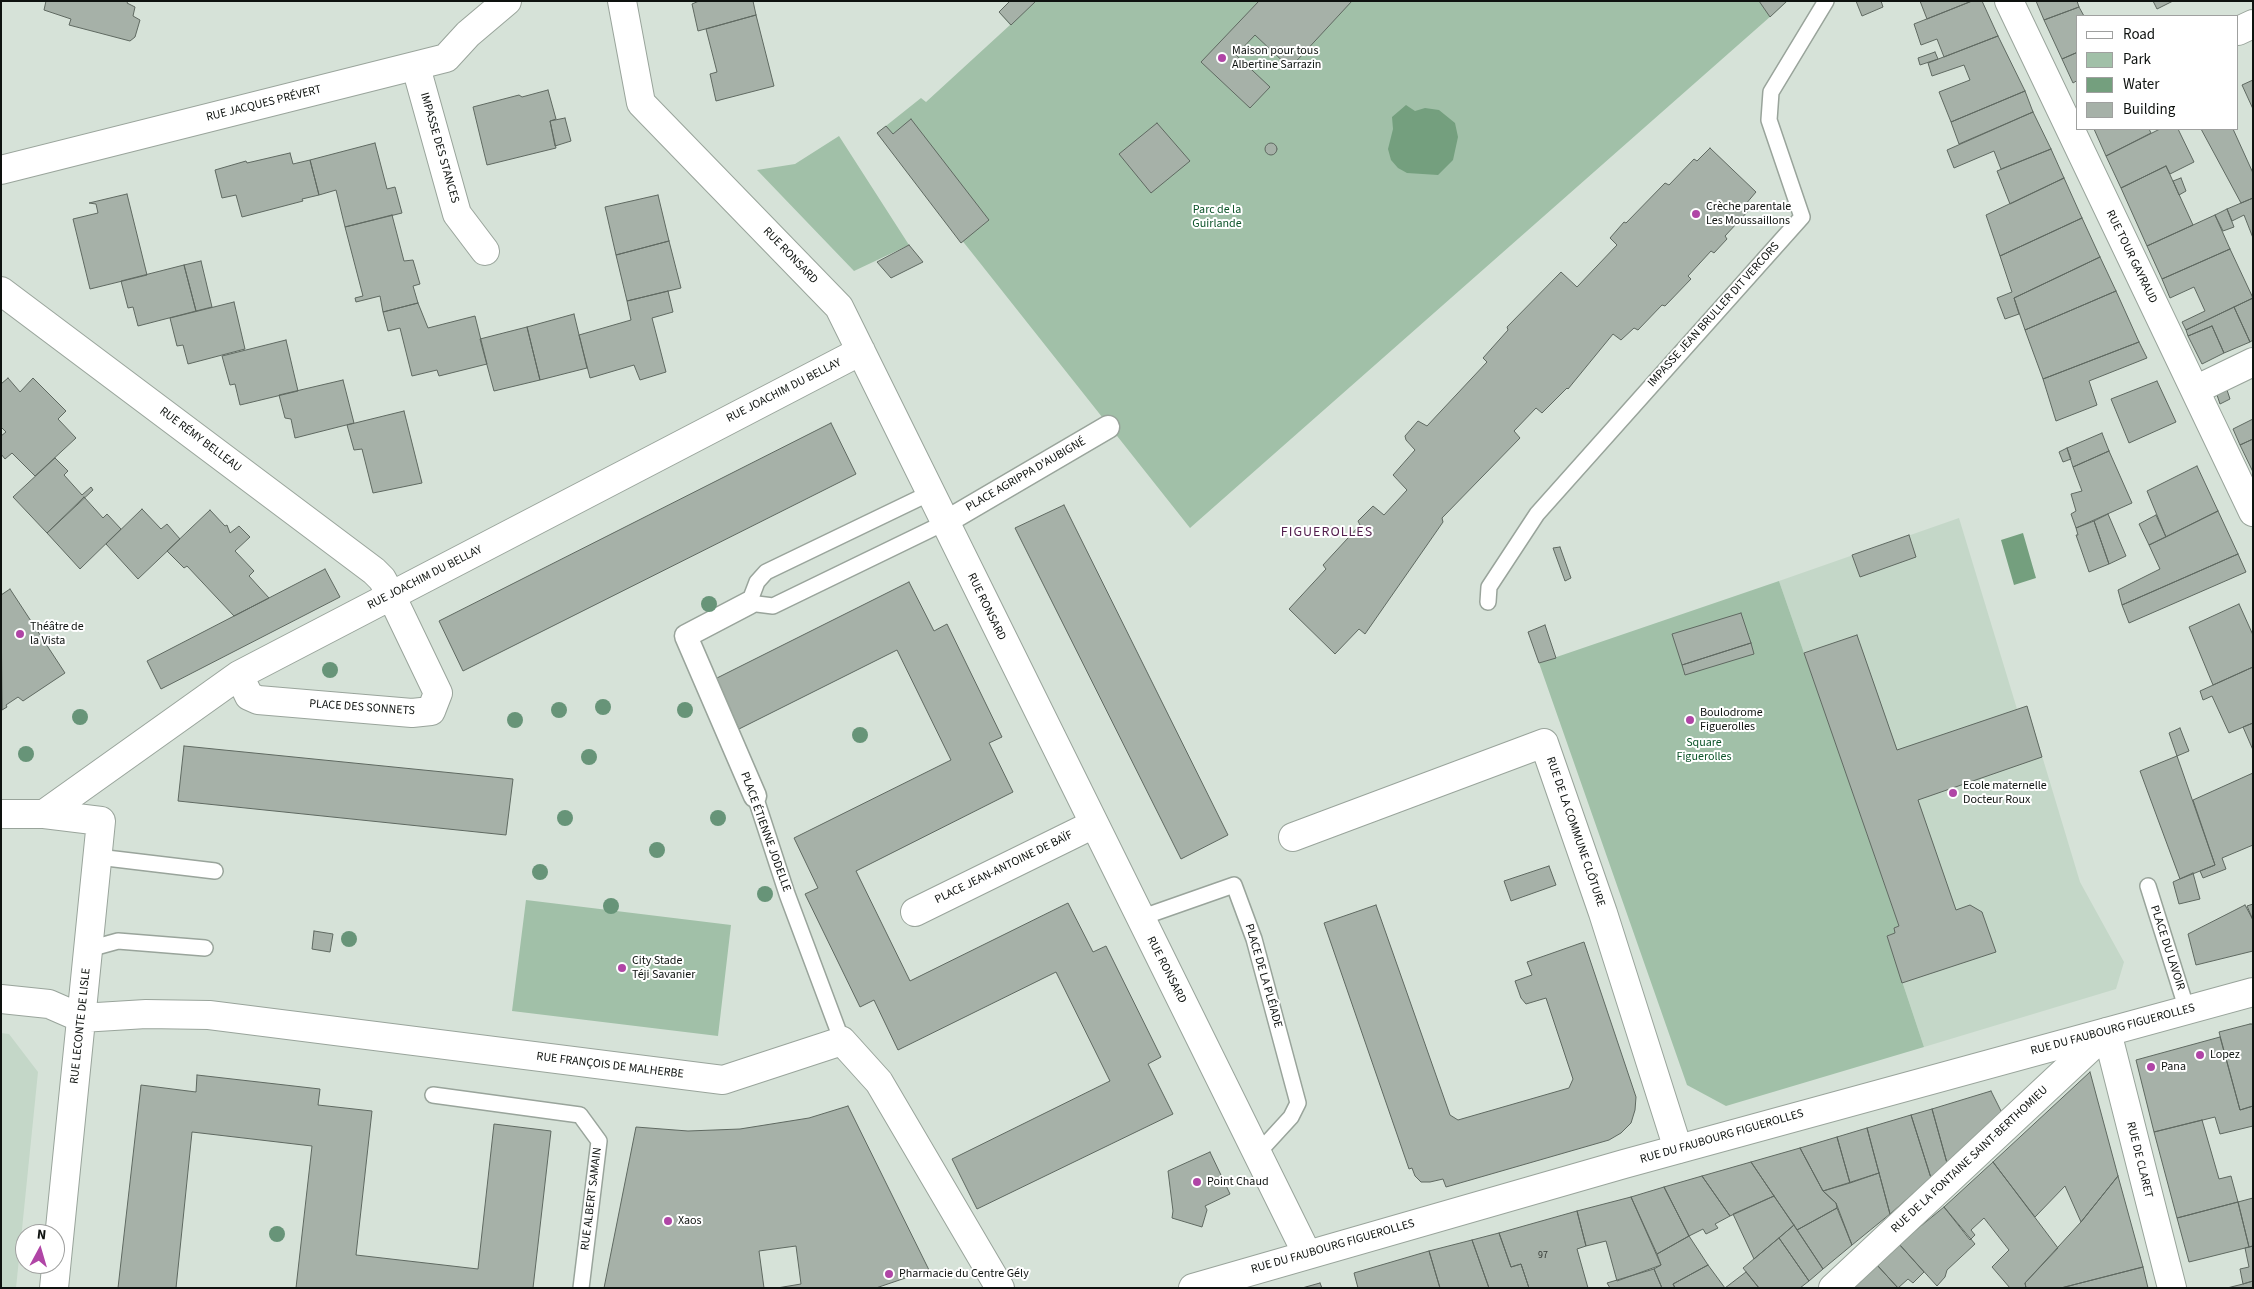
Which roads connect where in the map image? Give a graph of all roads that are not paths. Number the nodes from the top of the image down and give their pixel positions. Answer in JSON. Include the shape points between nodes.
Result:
{"nodes":[{"id":1,"x":508,"y":1,"type":"edge"},
{"id":2,"x":622,"y":1,"type":"edge"},
{"id":3,"x":1826,"y":1,"type":"edge"},
{"id":4,"x":2009,"y":1,"type":"edge"},
{"id":5,"x":2253,"y":24,"type":"edge"},
{"id":6,"x":2239,"y":31,"type":"edge"},
{"id":7,"x":416,"y":67,"type":"junction"},
{"id":8,"x":1,"y":170,"type":"edge"},
{"id":9,"x":485,"y":251,"type":"dead end"},
{"id":10,"x":1,"y":291,"type":"edge"},
{"id":11,"x":862,"y":351,"type":"junction"},
{"id":12,"x":2253,"y":362,"type":"edge"},
{"id":13,"x":2195,"y":390,"type":"junction"},
{"id":14,"x":1108,"y":427,"type":"dead end"},
{"id":15,"x":930,"y":492,"type":"junction"},
{"id":16,"x":2253,"y":512,"type":"edge"},
{"id":17,"x":944,"y":523,"type":"junction"},
{"id":18,"x":391,"y":595,"type":"junction"},
{"id":19,"x":1488,"y":602,"type":"dead end"},
{"id":20,"x":749,"y":603,"type":"junction"},
{"id":21,"x":239,"y":675,"type":"junction"},
{"id":22,"x":755,"y":796,"type":"joint"},
{"id":23,"x":1,"y":814,"type":"edge"},
{"id":24,"x":44,"y":814,"type":"junction"},
{"id":25,"x":1094,"y":824,"type":"junction"},
{"id":26,"x":1293,"y":837,"type":"dead end"},
{"id":27,"x":98,"y":857,"type":"junction"},
{"id":28,"x":216,"y":871,"type":"dead end"},
{"id":29,"x":2148,"y":886,"type":"dead end"},
{"id":30,"x":915,"y":912,"type":"dead end"},
{"id":31,"x":1140,"y":918,"type":"junction"},
{"id":32,"x":205,"y":948,"type":"dead end"},
{"id":33,"x":89,"y":949,"type":"junction"},
{"id":34,"x":2253,"y":992,"type":"edge"},
{"id":35,"x":1,"y":999,"type":"edge"},
{"id":36,"x":2187,"y":1010,"type":"junction"},
{"id":37,"x":81,"y":1018,"type":"junction"},
{"id":38,"x":2107,"y":1032,"type":"junction"},
{"id":39,"x":842,"y":1041,"type":"junction"},
{"id":40,"x":433,"y":1095,"type":"dead end"},
{"id":41,"x":1678,"y":1149,"type":"junction"},
{"id":42,"x":1258,"y":1153,"type":"junction"},
{"id":43,"x":1307,"y":1254,"type":"junction"},
{"id":44,"x":54,"y":1288,"type":"edge"},
{"id":45,"x":581,"y":1288,"type":"edge"},
{"id":46,"x":1000,"y":1288,"type":"edge"},
{"id":47,"x":1193,"y":1288,"type":"edge"},
{"id":48,"x":1833,"y":1288,"type":"edge"},
{"id":49,"x":2172,"y":1288,"type":"edge"}],
"edges":[{"from":1,"to":7,"type":"street","name":"RUE JACQUES PRÉVERT","via":[[468,34],[446,58]]},
{"from":2,"to":11,"type":"street","name":"RUE RONSARD","via":[[641,103],[839,306]]},
{"from":3,"to":19,"type":"lane","name":"IMPASSE JEAN BRULLER DIT VERCORS","via":[[1770,92],[1769,120],[1802,217],[1537,514],[1489,588]]},
{"from":4,"to":13,"type":"street","name":"RUE TOUR GAYRAUD"},
{"from":5,"to":6,"type":"street"},
{"from":7,"to":8,"type":"street","name":"RUE JACQUES PRÉVERT"},
{"from":7,"to":9,"type":"street","name":"IMPASSE DES STANCES","via":[[457,214]]},
{"from":10,"to":18,"type":"street","name":"RUE RÉMY BELLEAU","via":[[374,571]]},
{"from":11,"to":15,"type":"street","name":"RUE RONSARD"},
{"from":11,"to":18,"type":"street","name":"RUE JOACHIM DU BELLAY"},
{"from":12,"to":13,"type":"street"},
{"from":13,"to":16,"type":"street","name":"RUE TOUR GAYRAUD"},
{"from":14,"to":17,"type":"street","name":"PLACE AGRIPPA D'AUBIGNÉ"},
{"from":15,"to":17,"type":"street","name":"RUE RONSARD"},
{"from":15,"to":20,"type":"lane","via":[[766,572],[757,582]]},
{"from":17,"to":20,"type":"lane","via":[[773,606]]},
{"from":17,"to":25,"type":"street","name":"RUE RONSARD"},
{"from":18,"to":21,"type":"street","name":"RUE JOACHIM DU BELLAY"},
{"from":18,"to":21,"type":"street","name":"PLACE DES SONNETS","via":[[438,693],[431,711],[412,713],[258,700],[249,696]]},
{"from":20,"to":22,"type":"street","name":"PLACE ÉTIENNE JODELLE","via":[[686,636]]},
{"from":21,"to":24,"type":"street","name":"RUE JOACHIM DU BELLAY"},
{"from":22,"to":39,"type":"lane","name":"PLACE ÉTIENNE JODELLE","via":[[787,894]]},
{"from":23,"to":24,"type":"street"},
{"from":24,"to":27,"type":"street","name":"RUE LECONTE DE LISLE","via":[[101,821]]},
{"from":25,"to":30,"type":"street","name":"PLACE JEAN-ANTOINE DE BAÏF"},
{"from":25,"to":31,"type":"street","name":"RUE RONSARD"},
{"from":26,"to":41,"type":"street","name":"RUE DE LA COMMUNE CLÔTURE","via":[[1544,743],[1603,913]]},
{"from":27,"to":28,"type":"lane"},
{"from":27,"to":33,"type":"street","name":"RUE LECONTE DE LISLE"},
{"from":29,"to":36,"type":"lane","name":"PLACE DU LAVOIR"},
{"from":31,"to":42,"type":"street","name":"RUE RONSARD"},
{"from":31,"to":42,"type":"lane","name":"PLACE DE LA PLÉIADE","via":[[1234,885],[1254,939],[1298,1103],[1291,1116]]},
{"from":32,"to":33,"type":"lane","via":[[118,940]]},
{"from":33,"to":37,"type":"street","name":"RUE LECONTE DE LISLE"},
{"from":34,"to":36,"type":"street","name":"RUE DU FAUBOURG FIGUEROLLES"},
{"from":35,"to":37,"type":"street","via":[[49,1004]]},
{"from":36,"to":38,"type":"street","name":"RUE DU FAUBOURG FIGUEROLLES"},
{"from":37,"to":39,"type":"street","name":"RUE FRANÇOIS DE MALHERBE","via":[[209,1015],[723,1080]]},
{"from":37,"to":44,"type":"street","name":"RUE LECONTE DE LISLE"},
{"from":38,"to":41,"type":"street","name":"RUE DU FAUBOURG FIGUEROLLES"},
{"from":38,"to":48,"type":"street","name":"RUE DE LA FONTAINE SAINT-BERTHOMIEU"},
{"from":38,"to":49,"type":"street","name":"RUE DE CLARET"},
{"from":39,"to":46,"type":"street","via":[[879,1082]]},
{"from":40,"to":45,"type":"lane","name":"RUE ALBERT SAMAIN","via":[[580,1116],[600,1141]]},
{"from":41,"to":43,"type":"street","name":"RUE DU FAUBOURG FIGUEROLLES"},
{"from":42,"to":43,"type":"street","name":"RUE RONSARD"},
{"from":43,"to":47,"type":"street","name":"RUE DU FAUBOURG FIGUEROLLES"}]}
